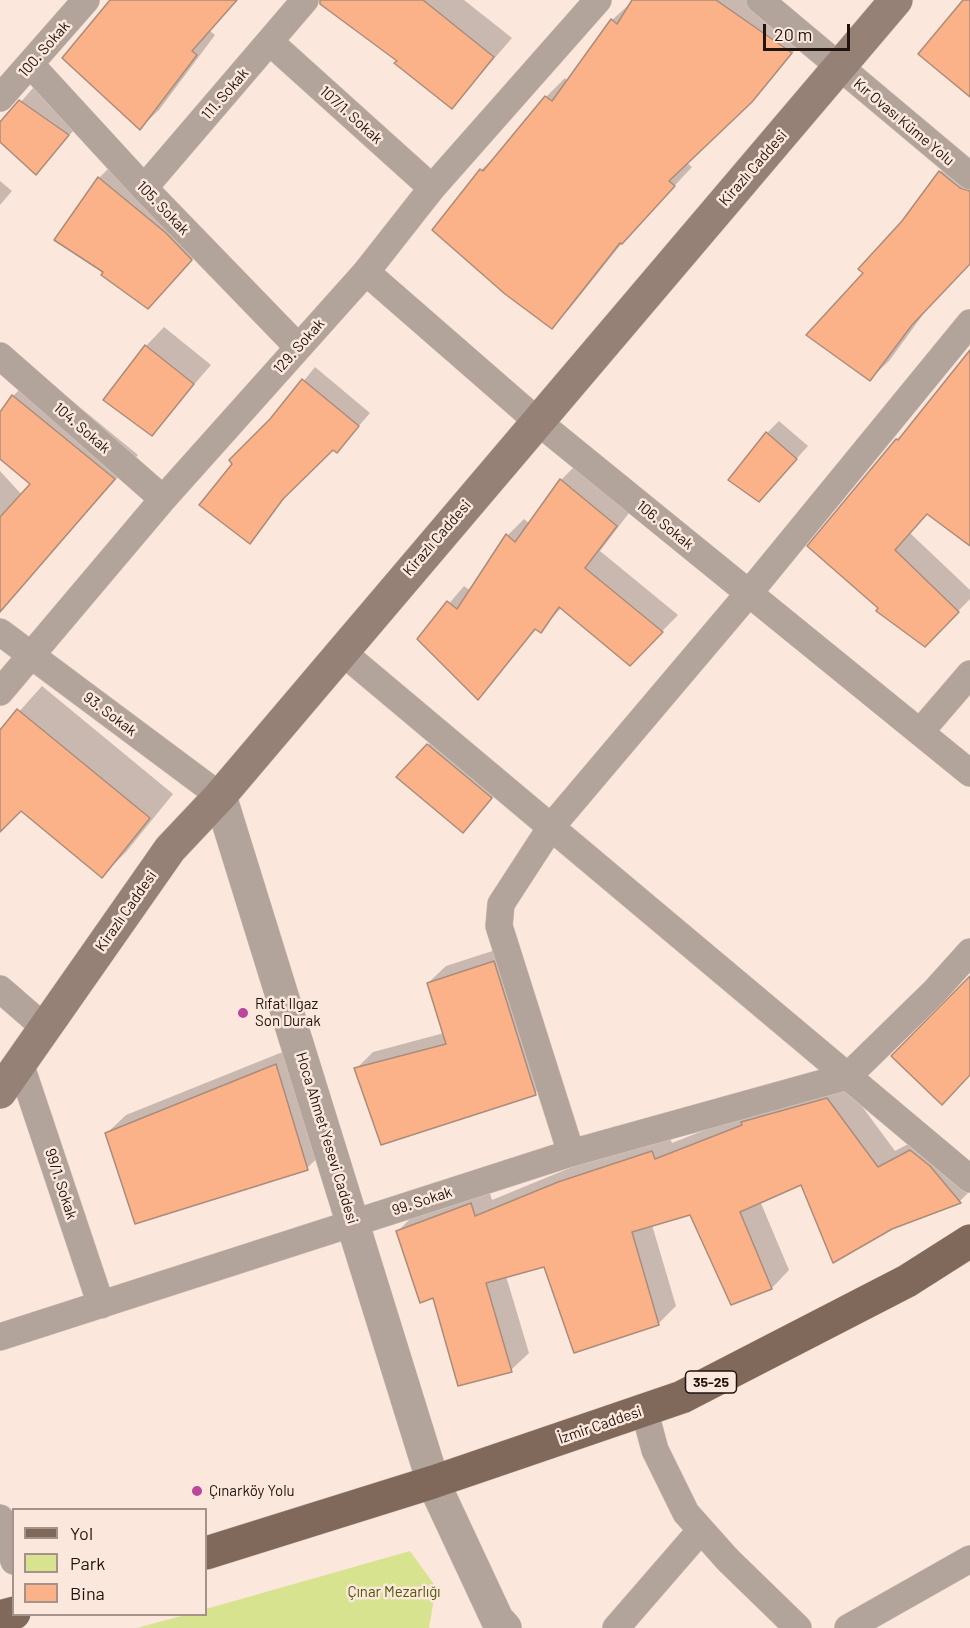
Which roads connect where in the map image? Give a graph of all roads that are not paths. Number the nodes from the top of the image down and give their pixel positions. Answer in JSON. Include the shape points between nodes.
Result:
{"nodes":[{"id":1,"x":86,"y":0,"type":"edge"},
{"id":2,"x":305,"y":0,"type":"edge"},
{"id":3,"x":598,"y":0,"type":"edge"},
{"id":4,"x":760,"y":0,"type":"edge"},
{"id":5,"x":896,"y":0,"type":"edge"},
{"id":6,"x":270,"y":42,"type":"junction"},
{"id":7,"x":31,"y":66,"type":"junction"},
{"id":8,"x":839,"y":68,"type":"junction"},
{"id":9,"x":0,"y":98,"type":"edge"},
{"id":10,"x":970,"y":176,"type":"edge"},
{"id":11,"x":144,"y":188,"type":"junction"},
{"id":12,"x":432,"y":188,"type":"junction"},
{"id":13,"x":366,"y":272,"type":"junction"},
{"id":14,"x":970,"y":323,"type":"edge"},
{"id":15,"x":298,"y":347,"type":"junction"},
{"id":16,"x":0,"y":356,"type":"edge"},
{"id":17,"x":537,"y":421,"type":"junction"},
{"id":18,"x":164,"y":500,"type":"junction"},
{"id":19,"x":748,"y":593,"type":"junction"},
{"id":20,"x":0,"y":632,"type":"edge"},
{"id":21,"x":341,"y":651,"type":"junction"},
{"id":22,"x":31,"y":655,"type":"junction"},
{"id":23,"x":970,"y":674,"type":"edge"},
{"id":24,"x":0,"y":692,"type":"edge"},
{"id":25,"x":921,"y":731,"type":"junction"},
{"id":26,"x":970,"y":773,"type":"edge"},
{"id":27,"x":220,"y":795,"type":"junction"},
{"id":28,"x":551,"y":827,"type":"junction"},
{"id":29,"x":970,"y":951,"type":"edge"},
{"id":30,"x":0,"y":989,"type":"edge"},
{"id":31,"x":45,"y":1028,"type":"junction"},
{"id":32,"x":20,"y":1063,"type":"junction"},
{"id":33,"x":848,"y":1076,"type":"junction"},
{"id":34,"x":0,"y":1092,"type":"edge"},
{"id":35,"x":571,"y":1153,"type":"junction"},
{"id":36,"x":970,"y":1179,"type":"edge"},
{"id":37,"x":353,"y":1224,"type":"junction"},
{"id":38,"x":970,"y":1241,"type":"edge"},
{"id":39,"x":101,"y":1305,"type":"junction"},
{"id":40,"x":0,"y":1337,"type":"edge"},
{"id":41,"x":644,"y":1409,"type":"junction"},
{"id":42,"x":433,"y":1482,"type":"junction"},
{"id":43,"x":0,"y":1518,"type":"edge"},
{"id":44,"x":701,"y":1530,"type":"junction"},
{"id":45,"x":207,"y":1553,"type":"edge"},
{"id":46,"x":12,"y":1555,"type":"edge"},
{"id":47,"x":970,"y":1559,"type":"edge"},
{"id":48,"x":498,"y":1625,"type":"edge"},
{"id":49,"x":616,"y":1628,"type":"edge"},
{"id":50,"x":798,"y":1628,"type":"edge"},
{"id":51,"x":848,"y":1628,"type":"edge"}],
"edges":[{"from":1,"to":7,"type":"street","name":"100. Sokak"},
{"from":2,"to":6,"type":"street","name":"111. Sokak"},
{"from":3,"to":12,"type":"street","name":"129. Sokak"},
{"from":4,"to":8,"type":"street","name":"Kır Ovası Küme Yolu"},
{"from":5,"to":8,"type":"main road","name":"Kirazlı Caddesi"},
{"from":6,"to":11,"type":"street","name":"111. Sokak"},
{"from":6,"to":12,"type":"street","name":"107/1. Sokak"},
{"from":7,"to":9,"type":"street","name":"100. Sokak"},
{"from":7,"to":11,"type":"street","name":"105. Sokak"},
{"from":8,"to":10,"type":"street","name":"Kır Ovası Küme Yolu"},
{"from":8,"to":17,"type":"main road","name":"Kirazlı Caddesi"},
{"from":11,"to":15,"type":"street","name":"105. Sokak"},
{"from":12,"to":13,"type":"street","name":"129. Sokak"},
{"from":13,"to":15,"type":"street","name":"129. Sokak"},
{"from":13,"to":17,"type":"street","name":"106. Sokak"},
{"from":14,"to":19,"type":"street"},
{"from":15,"to":18,"type":"street","name":"129. Sokak"},
{"from":16,"to":18,"type":"street","name":"104. Sokak"},
{"from":17,"to":19,"type":"street","name":"106. Sokak"},
{"from":17,"to":21,"type":"main road","name":"Kirazlı Caddesi"},
{"from":18,"to":22,"type":"street","name":"129. Sokak"},
{"from":19,"to":25,"type":"street","name":"106. Sokak"},
{"from":19,"to":28,"type":"street"},
{"from":20,"to":22,"type":"street","name":"93. Sokak"},
{"from":21,"to":27,"type":"main road","name":"Kirazlı Caddesi"},
{"from":21,"to":28,"type":"street"},
{"from":22,"to":24,"type":"street","name":"129. Sokak"},
{"from":22,"to":27,"type":"street","name":"93. Sokak"},
{"from":23,"to":25,"type":"street"},
{"from":25,"to":26,"type":"street","name":"106. Sokak"},
{"from":27,"to":31,"type":"main road","name":"Kirazlı Caddesi","via":[[170,849]]},
{"from":27,"to":37,"type":"street","name":"Hoca Ahmet Yesevi Caddesi"},
{"from":28,"to":33,"type":"street"},
{"from":28,"to":35,"type":"street","via":[[501,904],[499,927]]},
{"from":29,"to":33,"type":"street"},
{"from":30,"to":31,"type":"street"},
{"from":31,"to":32,"type":"main road","name":"Kirazlı Caddesi"},
{"from":32,"to":34,"type":"main road","name":"Kirazlı Caddesi"},
{"from":32,"to":39,"type":"street","name":"99/1. Sokak"},
{"from":33,"to":35,"type":"street","name":"99. Sokak"},
{"from":33,"to":36,"type":"street"},
{"from":35,"to":37,"type":"street","name":"99. Sokak"},
{"from":37,"to":39,"type":"street","name":"99. Sokak"},
{"from":37,"to":42,"type":"street","name":"Hoca Ahmet Yesevi Caddesi"},
{"from":38,"to":41,"type":"main road","name":"İzmir Caddesi","number":"35-25","via":[[887,1292],[682,1397]]},
{"from":39,"to":40,"type":"street","name":"99. Sokak"},
{"from":41,"to":42,"type":"main road","name":"İzmir Caddesi","number":"35-25"},
{"from":41,"to":44,"type":"street","via":[[655,1450],[686,1513]]},
{"from":42,"to":45,"type":"main road","name":"İzmir Caddesi","number":"35-25"},
{"from":42,"to":48,"type":"street","name":"Hoca Ahmet Yesevi Caddesi"},
{"from":43,"to":46,"type":"street"},
{"from":44,"to":49,"type":"street"},
{"from":44,"to":50,"type":"street"},
{"from":47,"to":51,"type":"street"}]}
